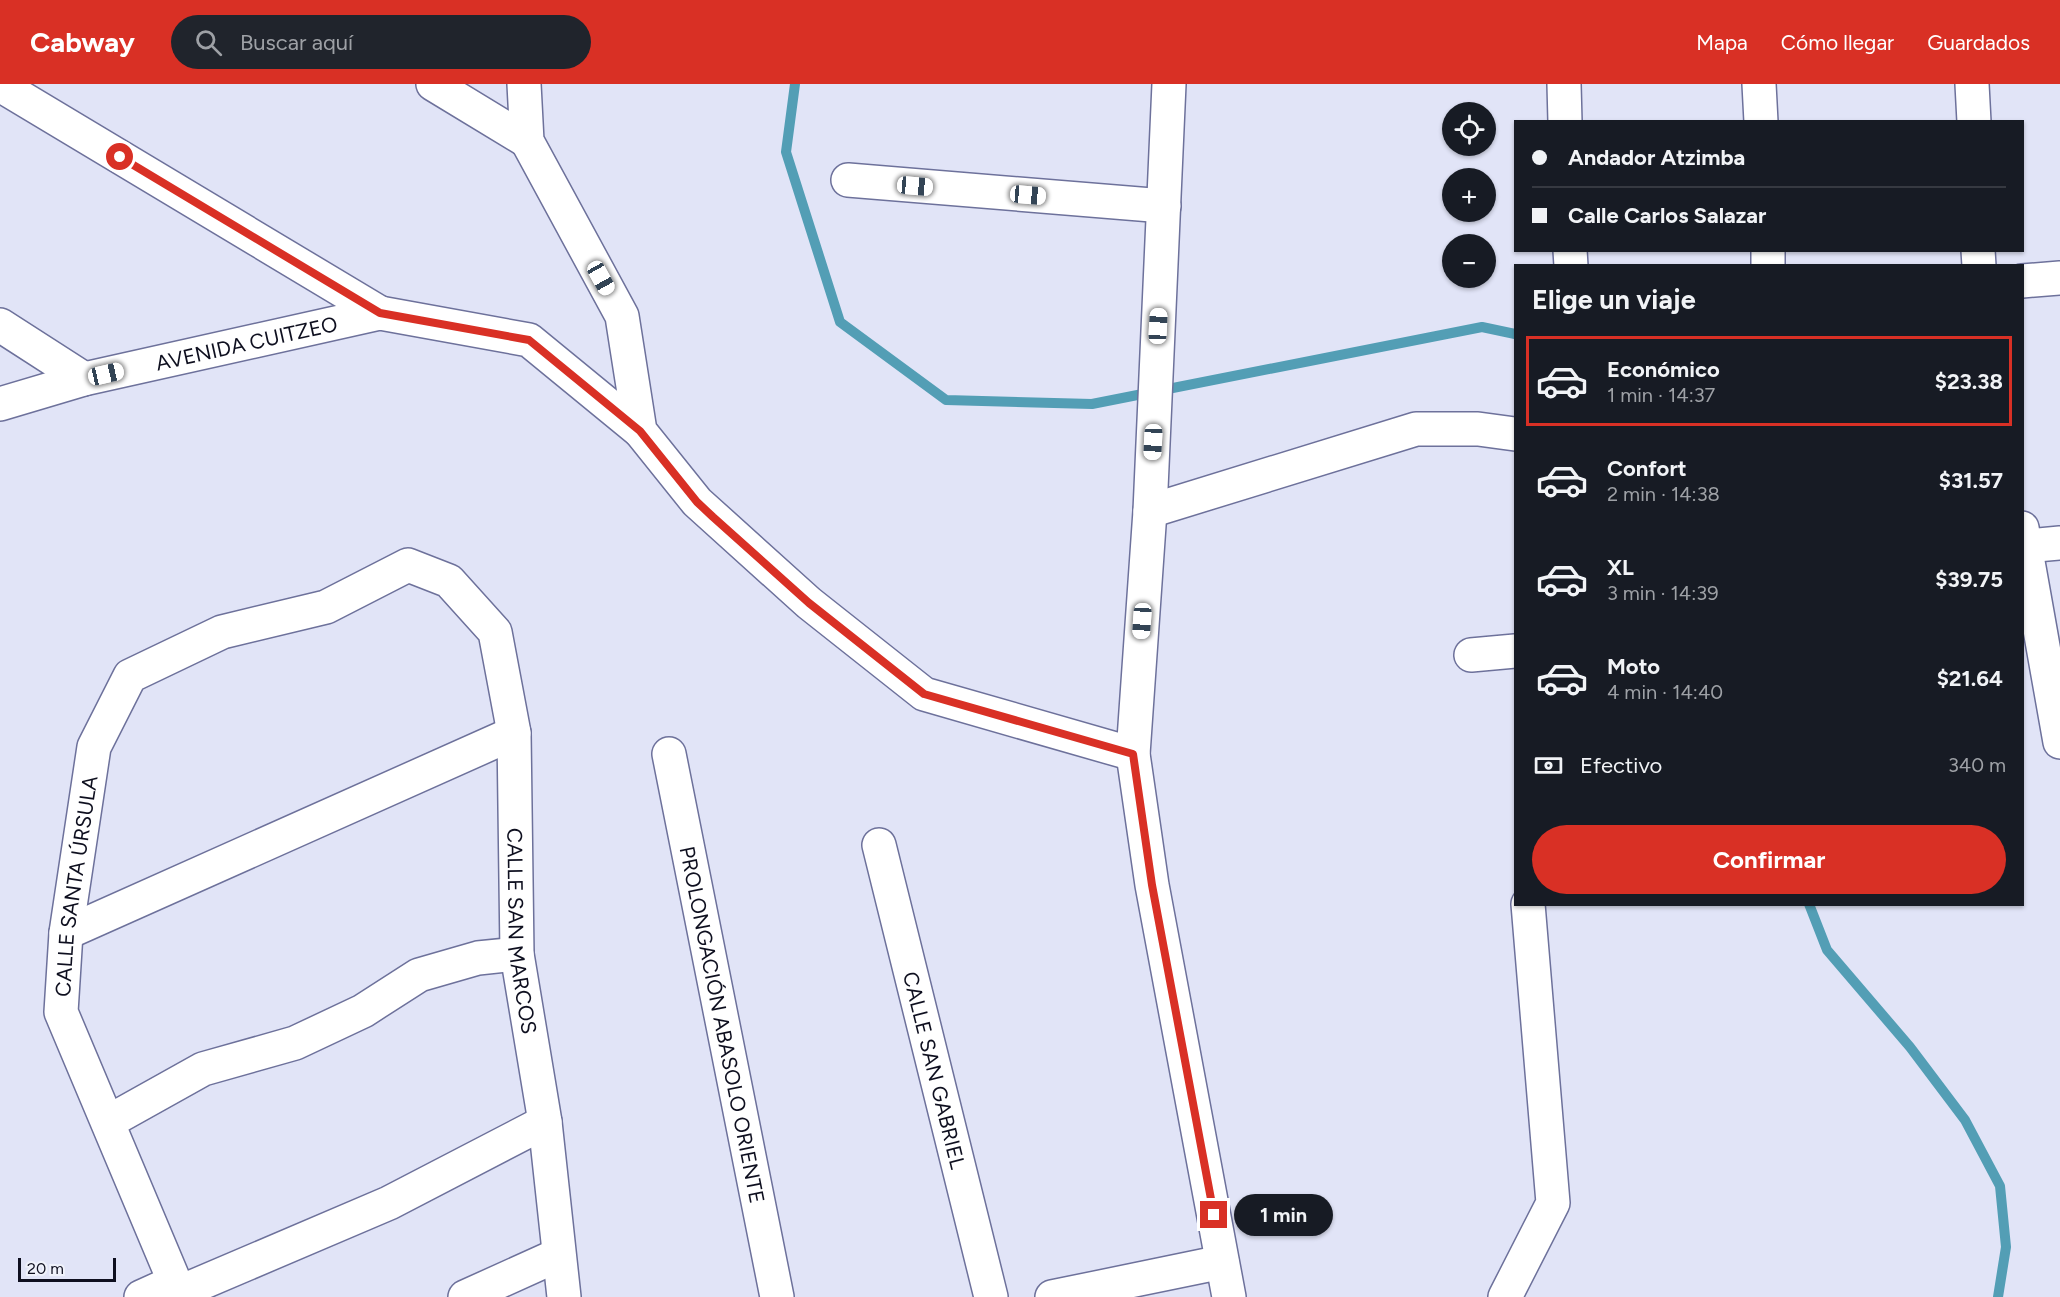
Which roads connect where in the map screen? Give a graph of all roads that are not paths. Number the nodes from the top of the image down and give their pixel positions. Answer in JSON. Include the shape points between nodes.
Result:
{"nodes":[{"id":1,"x":433,"y":84,"type":"edge"},
{"id":2,"x":524,"y":84,"type":"edge"},
{"id":3,"x":1169,"y":84,"type":"edge"},
{"id":4,"x":1564,"y":84,"type":"edge"},
{"id":5,"x":1759,"y":84,"type":"edge"},
{"id":6,"x":1972,"y":84,"type":"edge"},
{"id":7,"x":0,"y":85,"type":"edge"},
{"id":8,"x":1566,"y":120,"type":"edge"},
{"id":9,"x":1761,"y":120,"type":"edge"},
{"id":10,"x":1974,"y":120,"type":"edge"},
{"id":11,"x":527,"y":141,"type":"junction"},
{"id":12,"x":848,"y":180,"type":"dead end"},
{"id":13,"x":1164,"y":206,"type":"junction"},
{"id":14,"x":2060,"y":278,"type":"edge"},
{"id":15,"x":2024,"y":282,"type":"edge"},
{"id":16,"x":380,"y":313,"type":"junction"},
{"id":17,"x":0,"y":325,"type":"edge"},
{"id":18,"x":84,"y":379,"type":"junction"},
{"id":19,"x":0,"y":404,"type":"edge"},
{"id":20,"x":640,"y":431,"type":"junction"},
{"id":21,"x":1514,"y":434,"type":"edge"},
{"id":22,"x":1150,"y":511,"type":"junction"},
{"id":23,"x":2024,"y":537,"type":"edge"},
{"id":24,"x":2060,"y":543,"type":"edge"},
{"id":25,"x":448,"y":581,"type":"joint"},
{"id":26,"x":1514,"y":651,"type":"edge"},
{"id":27,"x":1472,"y":655,"type":"dead end"},
{"id":28,"x":514,"y":733,"type":"junction"},
{"id":29,"x":2060,"y":742,"type":"edge"},
{"id":30,"x":669,"y":754,"type":"dead end"},
{"id":31,"x":1133,"y":754,"type":"junction"},
{"id":32,"x":879,"y":845,"type":"dead end"},
{"id":33,"x":1528,"y":906,"type":"edge"},
{"id":34,"x":66,"y":933,"type":"junction"},
{"id":35,"x":517,"y":954,"type":"junction"},
{"id":36,"x":108,"y":1122,"type":"junction"},
{"id":37,"x":545,"y":1122,"type":"junction"},
{"id":38,"x":558,"y":1255,"type":"junction"},
{"id":39,"x":1222,"y":1262,"type":"junction"},
{"id":40,"x":177,"y":1290,"type":"edge"},
{"id":41,"x":141,"y":1297,"type":"edge"},
{"id":42,"x":465,"y":1297,"type":"edge"},
{"id":43,"x":564,"y":1297,"type":"edge"},
{"id":44,"x":777,"y":1297,"type":"edge"},
{"id":45,"x":991,"y":1297,"type":"edge"},
{"id":46,"x":1052,"y":1297,"type":"edge"},
{"id":47,"x":1229,"y":1297,"type":"edge"},
{"id":48,"x":1505,"y":1297,"type":"edge"}],
"edges":[{"from":1,"to":11,"type":"street"},
{"from":2,"to":11,"type":"street"},
{"from":3,"to":13,"type":"street"},
{"from":4,"to":8,"type":"street"},
{"from":5,"to":9,"type":"street"},
{"from":6,"to":10,"type":"street"},
{"from":7,"to":16,"type":"street"},
{"from":11,"to":20,"type":"street","via":[[622,316]]},
{"from":12,"to":13,"type":"street"},
{"from":13,"to":22,"type":"street"},
{"from":14,"to":15,"type":"street"},
{"from":16,"to":18,"type":"street","name":"AVENIDA CUITZEO"},
{"from":16,"to":20,"type":"street","name":"AVENIDA CUITZEO","via":[[529,340]]},
{"from":17,"to":18,"type":"street"},
{"from":18,"to":19,"type":"street","name":"AVENIDA CUITZEO"},
{"from":20,"to":31,"type":"street","name":"AVENIDA CUITZEO","via":[[697,502],[809,603],[924,694]]},
{"from":21,"to":22,"type":"street","via":[[1478,429],[1416,429]]},
{"from":22,"to":31,"type":"street"},
{"from":23,"to":24,"type":"street"},
{"from":23,"to":29,"type":"street"},
{"from":25,"to":28,"type":"street","name":"CALLE SAN MARCOS","via":[[495,632]]},
{"from":25,"to":34,"type":"street","name":"CALLE SANTA ÚRSULA","via":[[408,565],[326,607],[222,632],[129,676],[94,747]]},
{"from":26,"to":27,"type":"street"},
{"from":28,"to":34,"type":"street"},
{"from":28,"to":35,"type":"street","name":"CALLE SAN MARCOS"},
{"from":30,"to":44,"type":"street","name":"PROLONGACIÓN ABASOLO ORIENTE"},
{"from":31,"to":39,"type":"street","via":[[1152,885]]},
{"from":32,"to":45,"type":"street","name":"CALLE SAN GABRIEL"},
{"from":33,"to":48,"type":"street","via":[[1553,1203]]},
{"from":34,"to":36,"type":"street","name":"CALLE SANTA ÚRSULA","via":[[61,1012]]},
{"from":35,"to":36,"type":"street","via":[[478,958],[419,975],[363,1011],[295,1043],[203,1070]]},
{"from":35,"to":37,"type":"street","name":"CALLE SAN MARCOS"},
{"from":36,"to":40,"type":"street","name":"CALLE SANTA ÚRSULA"},
{"from":37,"to":38,"type":"street","name":"CALLE SAN MARCOS"},
{"from":37,"to":40,"type":"street","via":[[389,1203]]},
{"from":38,"to":42,"type":"street"},
{"from":38,"to":43,"type":"street","name":"CALLE SAN MARCOS"},
{"from":39,"to":46,"type":"street"},
{"from":39,"to":47,"type":"street"},
{"from":40,"to":41,"type":"street"}]}
